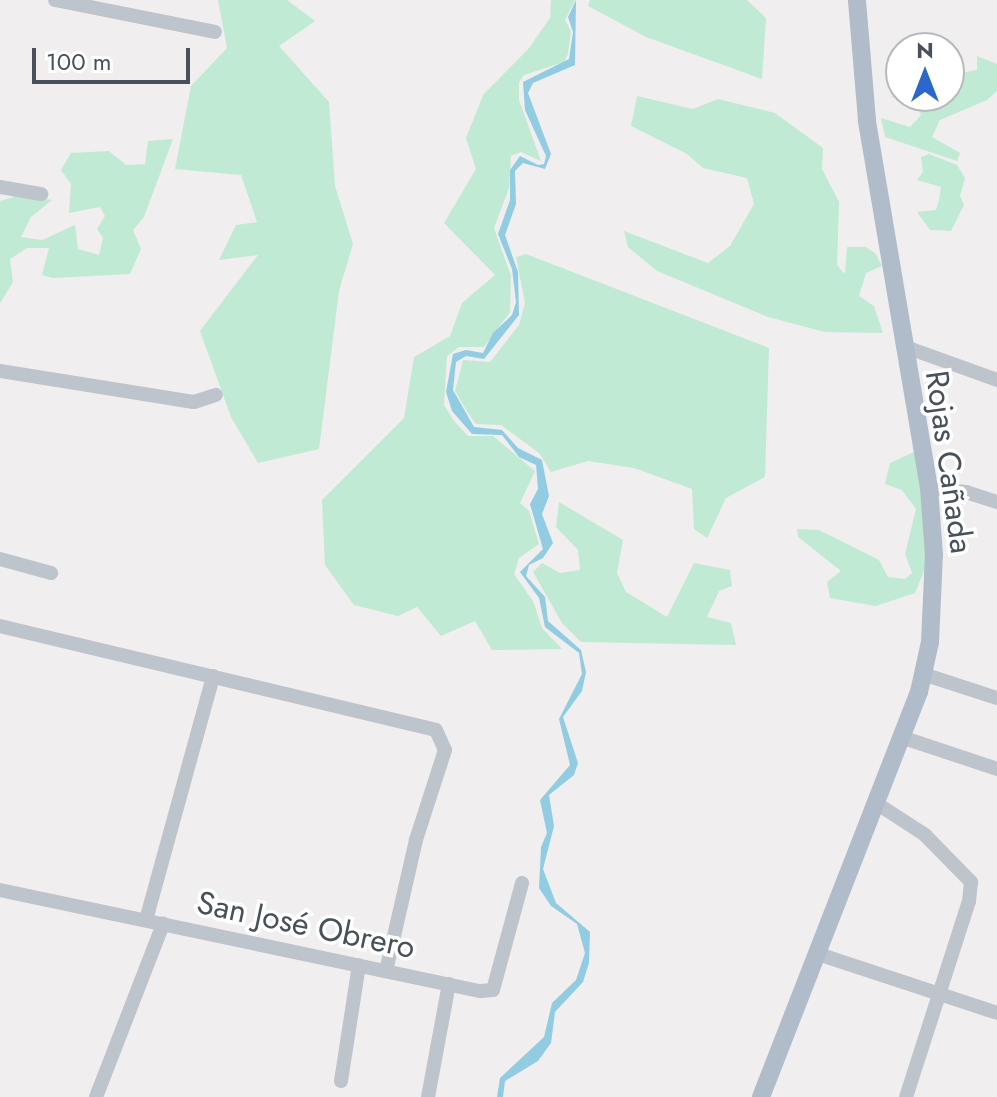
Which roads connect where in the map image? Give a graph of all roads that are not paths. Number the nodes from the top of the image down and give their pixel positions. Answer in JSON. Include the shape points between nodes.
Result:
{"nodes":[{"id":1,"x":55,"y":0,"type":"edge"},
{"id":2,"x":857,"y":0,"type":"edge"},
{"id":3,"x":215,"y":32,"type":"dead end"},
{"id":4,"x":0,"y":187,"type":"edge"},
{"id":5,"x":41,"y":194,"type":"dead end"},
{"id":6,"x":903,"y":346,"type":"junction"},
{"id":7,"x":0,"y":371,"type":"edge"},
{"id":8,"x":997,"y":380,"type":"edge"},
{"id":9,"x":216,"y":395,"type":"dead end"},
{"id":10,"x":929,"y":488,"type":"junction"},
{"id":11,"x":997,"y":502,"type":"edge"},
{"id":12,"x":0,"y":559,"type":"edge"},
{"id":13,"x":51,"y":573,"type":"dead end"},
{"id":14,"x":0,"y":626,"type":"edge"},
{"id":15,"x":923,"y":674,"type":"junction"},
{"id":16,"x":213,"y":676,"type":"junction"},
{"id":17,"x":997,"y":698,"type":"edge"},
{"id":18,"x":901,"y":737,"type":"junction"},
{"id":19,"x":997,"y":769,"type":"edge"},
{"id":20,"x":876,"y":803,"type":"junction"},
{"id":21,"x":522,"y":883,"type":"dead end"},
{"id":22,"x":0,"y":890,"type":"edge"},
{"id":23,"x":146,"y":920,"type":"junction"},
{"id":24,"x":163,"y":924,"type":"junction"},
{"id":25,"x":818,"y":954,"type":"junction"},
{"id":26,"x":359,"y":965,"type":"junction"},
{"id":27,"x":386,"y":971,"type":"junction"},
{"id":28,"x":449,"y":984,"type":"junction"},
{"id":29,"x":939,"y":994,"type":"junction"},
{"id":30,"x":997,"y":1013,"type":"edge"},
{"id":31,"x":341,"y":1081,"type":"dead end"},
{"id":32,"x":96,"y":1097,"type":"edge"},
{"id":33,"x":428,"y":1097,"type":"edge"},
{"id":34,"x":761,"y":1097,"type":"edge"},
{"id":35,"x":906,"y":1097,"type":"edge"}],
"edges":[{"from":1,"to":3,"type":"street"},
{"from":2,"to":6,"type":"main road","name":"Rojas Cañada","via":[[867,120]]},
{"from":4,"to":5,"type":"street"},
{"from":6,"to":8,"type":"street"},
{"from":6,"to":10,"type":"main road","name":"Rojas Cañada"},
{"from":7,"to":9,"type":"street","via":[[194,402]]},
{"from":10,"to":11,"type":"street"},
{"from":10,"to":15,"type":"main road","name":"Rojas Cañada","via":[[933,596]]},
{"from":12,"to":13,"type":"street"},
{"from":14,"to":16,"type":"street"},
{"from":15,"to":17,"type":"street"},
{"from":15,"to":18,"type":"main road","name":"Rojas Cañada"},
{"from":16,"to":23,"type":"street"},
{"from":16,"to":27,"type":"street","via":[[436,730],[444,741]]},
{"from":18,"to":19,"type":"street"},
{"from":18,"to":20,"type":"main road","name":"Rojas Cañada"},
{"from":20,"to":25,"type":"main road","name":"Rojas Cañada"},
{"from":20,"to":29,"type":"street","via":[[925,835],[971,882]]},
{"from":21,"to":28,"type":"street","name":"San José Obrero","via":[[493,990]]},
{"from":22,"to":23,"type":"street","name":"San José Obrero"},
{"from":23,"to":24,"type":"street","name":"San José Obrero"},
{"from":24,"to":26,"type":"street","name":"San José Obrero"},
{"from":24,"to":32,"type":"street"},
{"from":25,"to":29,"type":"street"},
{"from":25,"to":34,"type":"main road","name":"Rojas Cañada"},
{"from":26,"to":27,"type":"street","name":"San José Obrero"},
{"from":26,"to":31,"type":"street"},
{"from":27,"to":28,"type":"street","name":"San José Obrero"},
{"from":28,"to":33,"type":"street"},
{"from":29,"to":30,"type":"street"},
{"from":29,"to":35,"type":"street"}]}
